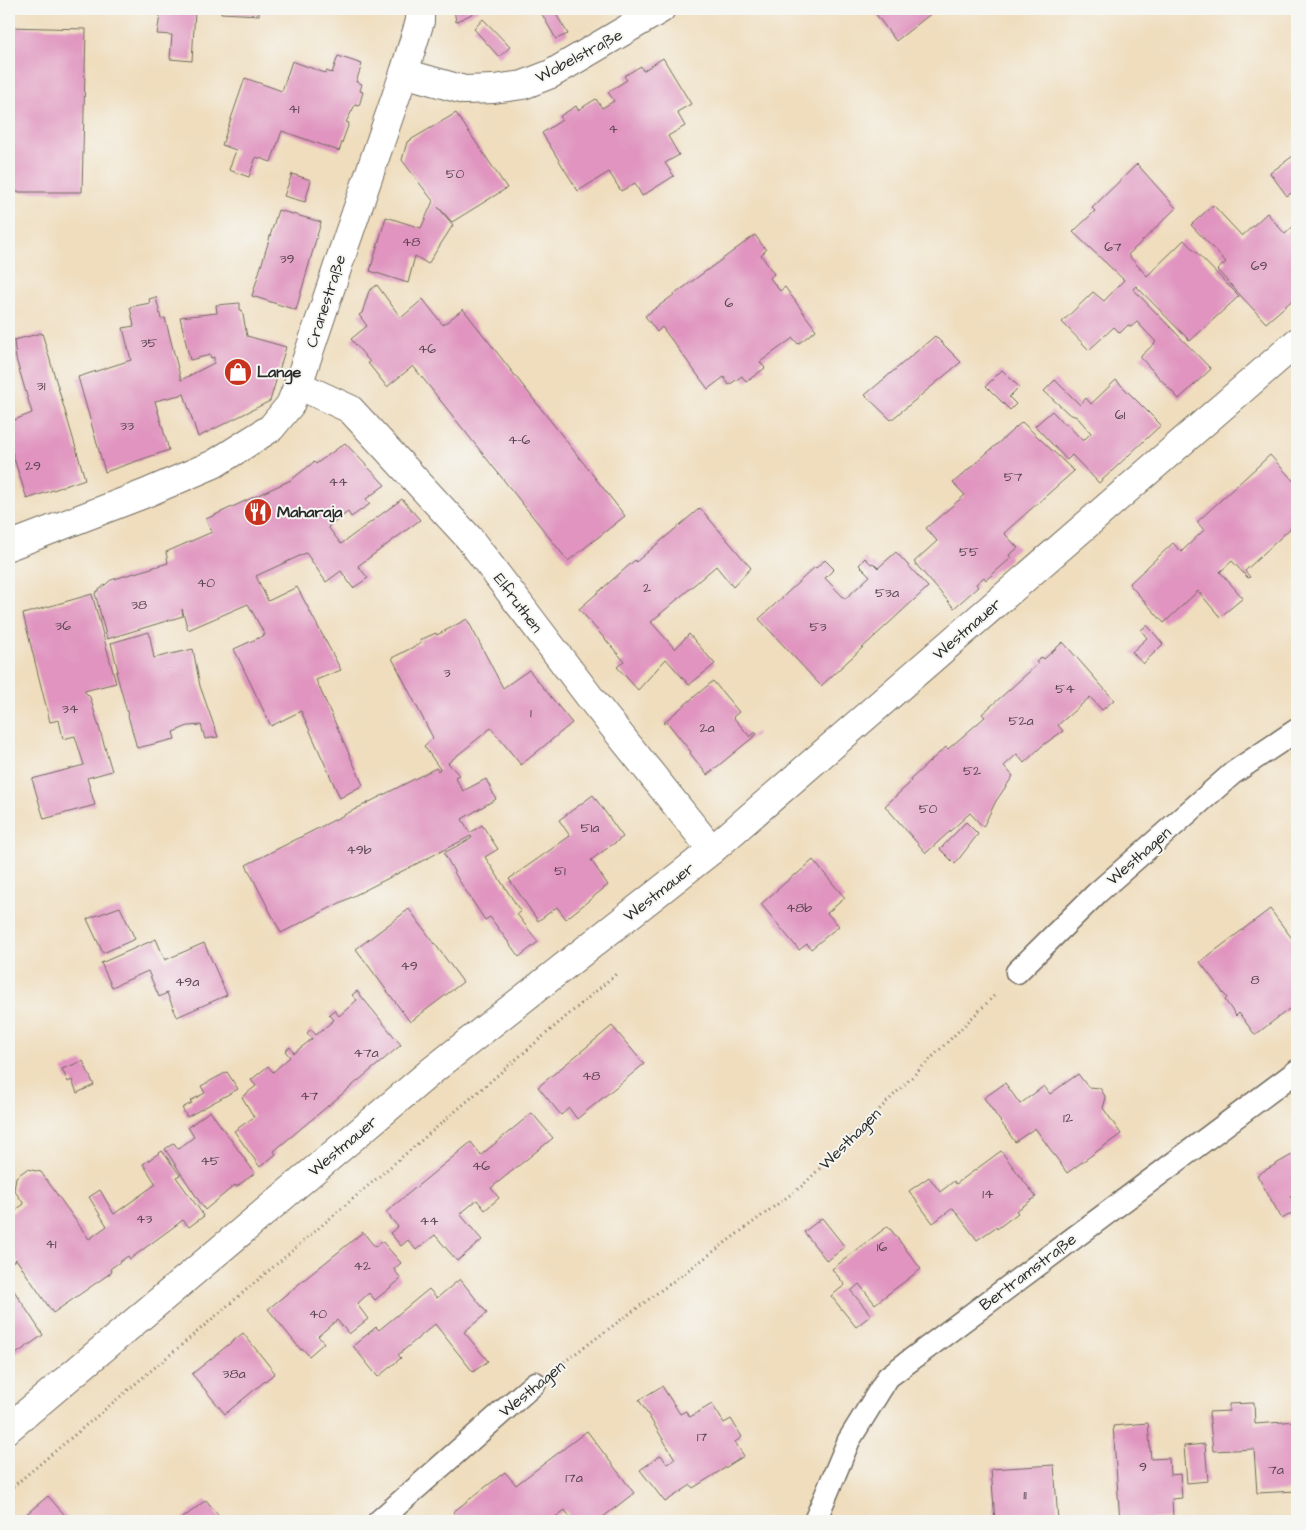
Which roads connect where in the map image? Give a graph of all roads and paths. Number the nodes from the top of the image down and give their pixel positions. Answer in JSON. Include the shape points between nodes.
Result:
{"nodes":[{"id":1,"x":420,"y":9,"type":"edge"},
{"id":2,"x":661,"y":9,"type":"edge"},
{"id":3,"x":404,"y":73,"type":"junction"},
{"id":4,"x":1297,"y":342,"type":"edge"},
{"id":5,"x":298,"y":385,"type":"junction"},
{"id":6,"x":9,"y":546,"type":"edge"},
{"id":7,"x":1297,"y":730,"type":"edge"},
{"id":8,"x":712,"y":850,"type":"junction"},
{"id":9,"x":1018,"y":972,"type":"joint"},
{"id":10,"x":1297,"y":1071,"type":"edge"},
{"id":11,"x":535,"y":1384,"type":"joint"},
{"id":12,"x":9,"y":1428,"type":"edge"},
{"id":13,"x":379,"y":1521,"type":"edge"},
{"id":14,"x":815,"y":1521,"type":"edge"}],
"edges":[{"from":1,"to":3,"type":"street","name":"Cranestraße","via":[[420,21]]},
{"from":2,"to":3,"type":"street","name":"Wobelstraße","via":[[551,74],[523,85],[494,90],[464,90]]},
{"from":3,"to":5,"type":"street","name":"Cranestraße"},
{"from":4,"to":8,"type":"street","name":"Westmauer"},
{"from":5,"to":6,"type":"street","name":"Cranestraße","via":[[290,405],[271,428],[214,464]]},
{"from":5,"to":8,"type":"street","name":"Elfruthen","via":[[350,409],[469,538],[592,700]]},
{"from":7,"to":9,"type":"lane","name":"Westhagen","via":[[1234,773],[1097,892]]},
{"from":8,"to":12,"type":"street","name":"Westmauer","via":[[434,1069]]},
{"from":9,"to":11,"type":"path","name":"Westhagen","via":[[802,1186]]},
{"from":10,"to":14,"type":"lane","name":"Bertramstraße","via":[[888,1377],[849,1440]]},
{"from":11,"to":13,"type":"lane","name":"Westhagen"}]}
